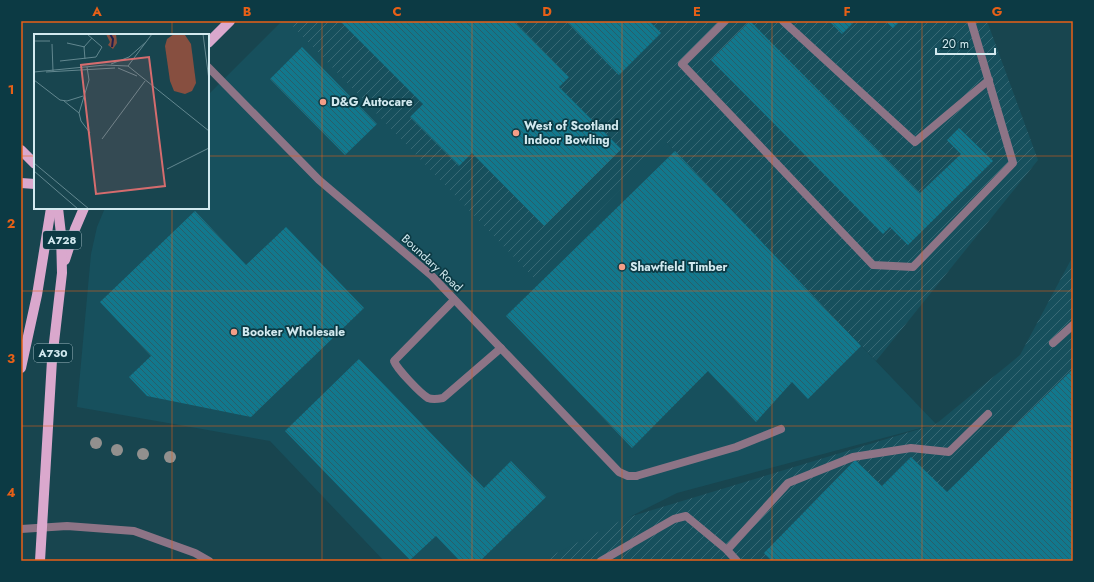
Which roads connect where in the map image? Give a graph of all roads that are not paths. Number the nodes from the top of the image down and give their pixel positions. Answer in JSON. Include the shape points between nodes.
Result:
{"nodes":[{"id":1,"x":230,"y":21,"type":"edge"},
{"id":2,"x":725,"y":21,"type":"edge"},
{"id":3,"x":782,"y":21,"type":"edge"},
{"id":4,"x":971,"y":21,"type":"edge"},
{"id":5,"x":209,"y":42,"type":"edge"},
{"id":6,"x":209,"y":68,"type":"edge"},
{"id":7,"x":988,"y":80,"type":"junction"},
{"id":8,"x":21,"y":150,"type":"edge"},
{"id":9,"x":34,"y":163,"type":"edge"},
{"id":10,"x":21,"y":183,"type":"edge"},
{"id":11,"x":34,"y":184,"type":"edge"},
{"id":12,"x":51,"y":209,"type":"edge"},
{"id":13,"x":58,"y":209,"type":"edge"},
{"id":14,"x":84,"y":209,"type":"edge"},
{"id":15,"x":62,"y":273,"type":"junction"},
{"id":16,"x":454,"y":300,"type":"junction"},
{"id":17,"x":1073,"y":325,"type":"edge"},
{"id":18,"x":1053,"y":344,"type":"dead end"},
{"id":19,"x":501,"y":348,"type":"junction"},
{"id":20,"x":21,"y":368,"type":"edge"},
{"id":21,"x":988,"y":414,"type":"dead end"},
{"id":22,"x":781,"y":429,"type":"dead end"},
{"id":23,"x":42,"y":528,"type":"junction"},
{"id":24,"x":21,"y":529,"type":"edge"},
{"id":25,"x":727,"y":550,"type":"junction"},
{"id":26,"x":40,"y":561,"type":"edge"},
{"id":27,"x":209,"y":561,"type":"edge"},
{"id":28,"x":601,"y":561,"type":"edge"},
{"id":29,"x":737,"y":561,"type":"edge"}],
"edges":[{"from":1,"to":5,"type":"main road"},
{"from":2,"to":7,"type":"street","via":[[682,64],[873,265],[913,267],[1014,163]]},
{"from":3,"to":7,"type":"street","via":[[916,142]]},
{"from":4,"to":7,"type":"street"},
{"from":6,"to":16,"type":"street","name":"Boundary Road","via":[[319,180],[432,276]]},
{"from":8,"to":9,"type":"main road"},
{"from":10,"to":11,"type":"main road"},
{"from":12,"to":20,"type":"main road","number":"A730","via":[[37,295]]},
{"from":13,"to":15,"type":"main road","number":"A728","via":[[62,234]]},
{"from":14,"to":15,"type":"main road","number":"A730"},
{"from":15,"to":23,"type":"main road","number":"A730","via":[[52,360]]},
{"from":16,"to":19,"type":"street","name":"Boundary Road"},
{"from":16,"to":19,"type":"street","via":[[394,360],[422,393],[434,400],[443,398]]},
{"from":17,"to":18,"type":"street"},
{"from":19,"to":22,"type":"street","name":"Boundary Road","via":[[619,472],[628,476],[636,476],[736,447]]},
{"from":21,"to":25,"type":"street","via":[[949,452],[911,448],[853,457],[788,483]]},
{"from":23,"to":24,"type":"street"},
{"from":23,"to":26,"type":"main road","number":"A730"},
{"from":23,"to":27,"type":"street","via":[[67,526],[134,531],[195,553]]},
{"from":25,"to":28,"type":"street","via":[[686,516],[674,519]]},
{"from":25,"to":29,"type":"street"}]}
